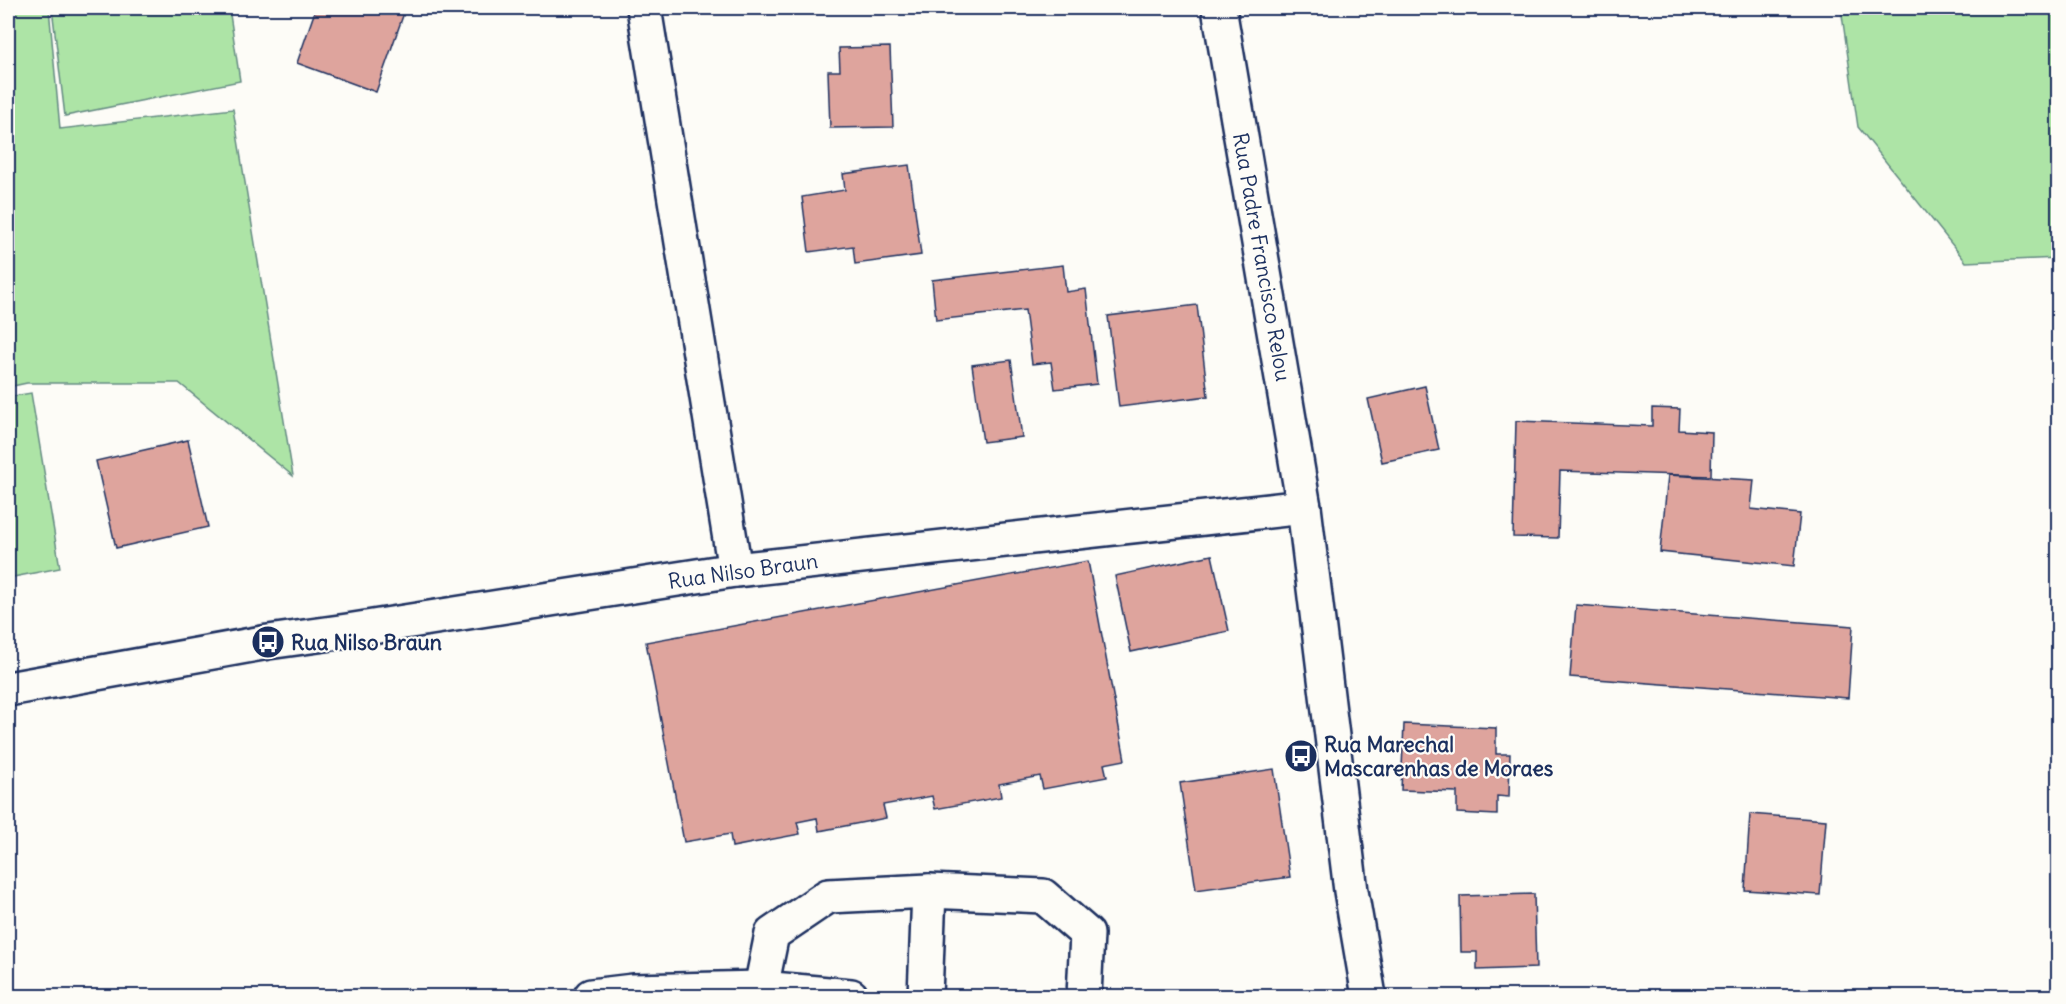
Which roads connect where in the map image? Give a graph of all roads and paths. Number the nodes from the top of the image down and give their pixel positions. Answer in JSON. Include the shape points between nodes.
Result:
{"nodes":[{"id":1,"x":644,"y":8,"type":"edge"},
{"id":2,"x":1219,"y":8,"type":"edge"},
{"id":3,"x":1304,"y":507,"type":"junction"},
{"id":4,"x":735,"y":570,"type":"junction"},
{"id":5,"x":8,"y":689,"type":"edge"},
{"id":6,"x":929,"y":891,"type":"junction"},
{"id":7,"x":761,"y":988,"type":"junction"},
{"id":8,"x":591,"y":996,"type":"edge"},
{"id":9,"x":851,"y":996,"type":"edge"},
{"id":10,"x":925,"y":996,"type":"edge"},
{"id":11,"x":1084,"y":996,"type":"edge"},
{"id":12,"x":1368,"y":996,"type":"edge"}],
"edges":[{"from":1,"to":4,"type":"main road"},
{"from":2,"to":3,"type":"main road","name":"Rua Padre Francisco Relou"},
{"from":3,"to":4,"type":"main road","name":"Rua Nilso Braun"},
{"from":3,"to":12,"type":"main road","via":[[1351,891]]},
{"from":4,"to":5,"type":"main road","name":"Rua Nilso Braun","via":[[268,642]]},
{"from":6,"to":7,"type":"main road","via":[[828,896],[772,934]]},
{"from":6,"to":10,"type":"main road"},
{"from":6,"to":11,"type":"main road","via":[[1043,896],[1087,934]]},
{"from":7,"to":8,"type":"main road","via":[[633,991]]},
{"from":7,"to":9,"type":"main road"}]}
